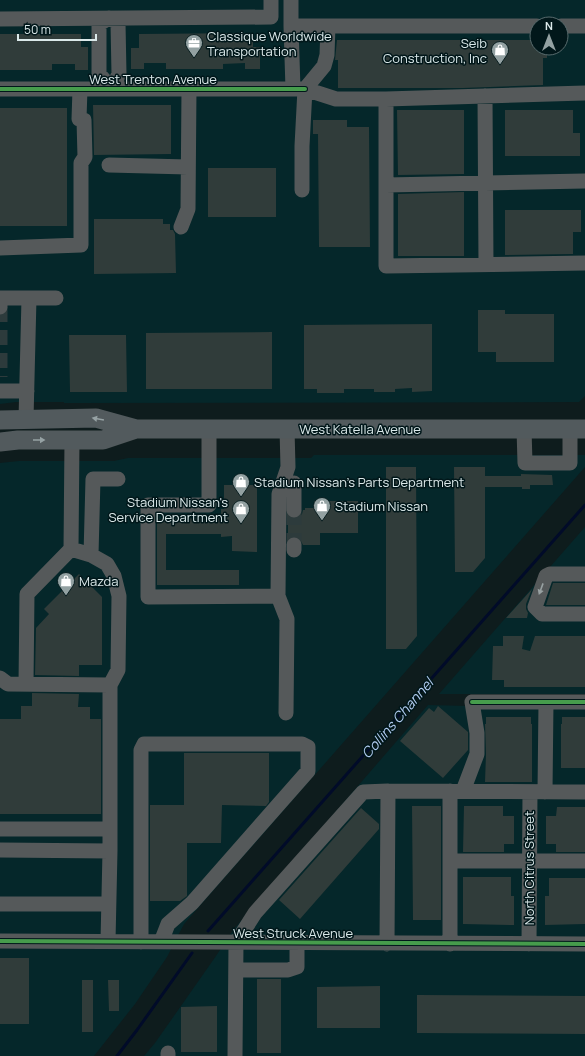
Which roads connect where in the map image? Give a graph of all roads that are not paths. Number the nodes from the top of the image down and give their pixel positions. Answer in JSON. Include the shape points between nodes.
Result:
{"nodes":[{"id":1,"x":271,"y":0,"type":"edge"},
{"id":2,"x":291,"y":0,"type":"edge"},
{"id":3,"x":109,"y":18,"type":"junction"},
{"id":4,"x":0,"y":19,"type":"edge"},
{"id":5,"x":291,"y":26,"type":"junction"},
{"id":6,"x":328,"y":26,"type":"junction"},
{"id":7,"x":529,"y":26,"type":"edge"},
{"id":8,"x":569,"y":26,"type":"edge"},
{"id":9,"x":585,"y":26,"type":"edge"},
{"id":10,"x":0,"y":89,"type":"edge"},
{"id":11,"x":80,"y":89,"type":"junction"},
{"id":12,"x":112,"y":89,"type":"junction"},
{"id":13,"x":189,"y":89,"type":"junction"},
{"id":14,"x":299,"y":89,"type":"junction"},
{"id":15,"x":585,"y":92,"type":"edge"},
{"id":16,"x":486,"y":96,"type":"junction"},
{"id":17,"x":386,"y":99,"type":"junction"},
{"id":18,"x":109,"y":166,"type":"dead end"},
{"id":19,"x":188,"y":167,"type":"junction"},
{"id":20,"x":585,"y":181,"type":"edge"},
{"id":21,"x":486,"y":184,"type":"junction"},
{"id":22,"x":386,"y":185,"type":"junction"},
{"id":23,"x":302,"y":190,"type":"dead end"},
{"id":24,"x":181,"y":228,"type":"dead end"},
{"id":25,"x":0,"y":248,"type":"edge"},
{"id":26,"x":585,"y":263,"type":"edge"},
{"id":27,"x":486,"y":264,"type":"junction"},
{"id":28,"x":0,"y":298,"type":"edge"},
{"id":29,"x":29,"y":298,"type":"junction"},
{"id":30,"x":56,"y":298,"type":"dead end"},
{"id":31,"x":0,"y":307,"type":"edge"},
{"id":32,"x":0,"y":377,"type":"edge"},
{"id":33,"x":0,"y":387,"type":"edge"},
{"id":34,"x":0,"y":390,"type":"edge"},
{"id":35,"x":27,"y":391,"type":"junction"},
{"id":36,"x":26,"y":419,"type":"junction"},
{"id":37,"x":0,"y":420,"type":"edge"},
{"id":38,"x":136,"y":429,"type":"junction"},
{"id":39,"x":209,"y":429,"type":"junction"},
{"id":40,"x":287,"y":429,"type":"junction"},
{"id":41,"x":524,"y":429,"type":"junction"},
{"id":42,"x":578,"y":429,"type":"edge"},
{"id":43,"x":72,"y":440,"type":"junction"},
{"id":44,"x":0,"y":442,"type":"edge"},
{"id":45,"x":118,"y":479,"type":"dead end"},
{"id":46,"x":294,"y":483,"type":"dead end"},
{"id":47,"x":294,"y":510,"type":"tunnel mouth"},
{"id":48,"x":71,"y":549,"type":"junction"},
{"id":49,"x":91,"y":555,"type":"junction"},
{"id":50,"x":585,"y":574,"type":"edge"},
{"id":51,"x":278,"y":596,"type":"junction"},
{"id":52,"x":585,"y":614,"type":"edge"},
{"id":53,"x":3,"y":684,"type":"edge"},
{"id":54,"x":26,"y":684,"type":"junction"},
{"id":55,"x":110,"y":685,"type":"junction"},
{"id":56,"x":546,"y":702,"type":"junction"},
{"id":57,"x":585,"y":702,"type":"edge"},
{"id":58,"x":286,"y":713,"type":"dead end"},
{"id":59,"x":388,"y":791,"type":"junction"},
{"id":60,"x":457,"y":791,"type":"junction"},
{"id":61,"x":530,"y":792,"type":"junction"},
{"id":62,"x":545,"y":792,"type":"junction"},
{"id":63,"x":585,"y":792,"type":"edge"},
{"id":64,"x":0,"y":829,"type":"edge"},
{"id":65,"x":110,"y":829,"type":"junction"},
{"id":66,"x":0,"y":850,"type":"edge"},
{"id":67,"x":110,"y":850,"type":"junction"},
{"id":68,"x":450,"y":860,"type":"junction"},
{"id":69,"x":529,"y":861,"type":"junction"},
{"id":70,"x":585,"y":861,"type":"edge"},
{"id":71,"x":0,"y":904,"type":"edge"},
{"id":72,"x":108,"y":904,"type":"junction"},
{"id":73,"x":0,"y":941,"type":"edge"},
{"id":74,"x":108,"y":942,"type":"junction"},
{"id":75,"x":141,"y":942,"type":"junction"},
{"id":76,"x":161,"y":942,"type":"junction"},
{"id":77,"x":236,"y":943,"type":"junction"},
{"id":78,"x":297,"y":943,"type":"junction"},
{"id":79,"x":387,"y":944,"type":"junction"},
{"id":80,"x":450,"y":944,"type":"junction"},
{"id":81,"x":529,"y":944,"type":"junction"},
{"id":82,"x":585,"y":944,"type":"edge"},
{"id":83,"x":236,"y":970,"type":"junction"},
{"id":84,"x":235,"y":1056,"type":"edge"}],
"edges":[{"from":1,"to":3,"type":"street","via":[[271,17]]},
{"from":2,"to":5,"type":"street"},
{"from":3,"to":4,"type":"street"},
{"from":3,"to":12,"type":"street","via":[[118,24],[119,74]]},
{"from":5,"to":6,"type":"street"},
{"from":5,"to":14,"type":"street"},
{"from":6,"to":7,"type":"street"},
{"from":6,"to":14,"type":"street","via":[[324,66]]},
{"from":8,"to":9,"type":"street"},
{"from":10,"to":11,"type":"street","name":"West Trenton Avenue"},
{"from":11,"to":12,"type":"street","name":"West Trenton Avenue"},
{"from":11,"to":25,"type":"street","via":[[79,119],[84,120],[85,157],[81,163],[81,245]]},
{"from":12,"to":13,"type":"street","name":"West Trenton Avenue"},
{"from":13,"to":14,"type":"street","name":"West Trenton Avenue"},
{"from":13,"to":19,"type":"street"},
{"from":14,"to":17,"type":"street","name":"West Trenton Avenue","via":[[336,99]]},
{"from":14,"to":23,"type":"street"},
{"from":15,"to":16,"type":"street","name":"West Trenton Avenue"},
{"from":16,"to":17,"type":"street","name":"West Trenton Avenue"},
{"from":16,"to":21,"type":"street"},
{"from":17,"to":22,"type":"street"},
{"from":18,"to":19,"type":"street"},
{"from":19,"to":24,"type":"street","via":[[188,208]]},
{"from":20,"to":21,"type":"street"},
{"from":21,"to":22,"type":"street"},
{"from":21,"to":27,"type":"street"},
{"from":22,"to":27,"type":"street","via":[[386,266]]},
{"from":26,"to":27,"type":"street"},
{"from":28,"to":29,"type":"street"},
{"from":28,"to":31,"type":"street"},
{"from":29,"to":30,"type":"street"},
{"from":29,"to":35,"type":"street"},
{"from":32,"to":33,"type":"street"},
{"from":34,"to":35,"type":"street"},
{"from":35,"to":36,"type":"street"},
{"from":36,"to":37,"type":"main road","name":"West Katella Avenue"},
{"from":38,"to":36,"type":"main road","name":"West Katella Avenue","one_way":true,"via":[[96,418]]},
{"from":38,"to":39,"type":"main road","name":"West Katella Avenue"},
{"from":38,"to":43,"type":"main road","name":"West Katella Avenue","via":[[103,440]]},
{"from":39,"to":40,"type":"main road","name":"West Katella Avenue"},
{"from":39,"to":51,"type":"street","via":[[210,505],[148,505],[148,597]]},
{"from":40,"to":41,"type":"main road","name":"West Katella Avenue"},
{"from":40,"to":51,"type":"street","via":[[288,467],[279,494]]},
{"from":41,"to":42,"type":"main road","name":"West Katella Avenue"},
{"from":41,"to":42,"type":"street","via":[[525,463],[570,462]]},
{"from":44,"to":43,"type":"main road","name":"West Katella Avenue","one_way":true},
{"from":43,"to":48,"type":"street"},
{"from":45,"to":49,"type":"street","via":[[93,479]]},
{"from":46,"to":47,"type":"street"},
{"from":48,"to":49,"type":"street"},
{"from":48,"to":54,"type":"street","via":[[27,594]]},
{"from":49,"to":55,"type":"street","via":[[107,564],[114,576],[119,596],[118,670]]},
{"from":50,"to":52,"type":"street","one_way":true,"via":[[546,576],[535,607],[542,614]]},
{"from":51,"to":58,"type":"street","via":[[287,620]]},
{"from":53,"to":54,"type":"street"},
{"from":54,"to":55,"type":"street"},
{"from":55,"to":65,"type":"street"},
{"from":56,"to":57,"type":"street"},
{"from":56,"to":60,"type":"street","via":[[472,702],[477,733],[476,754]]},
{"from":56,"to":62,"type":"street"},
{"from":59,"to":60,"type":"street"},
{"from":59,"to":77,"type":"street","via":[[363,792],[255,912]]},
{"from":59,"to":79,"type":"street"},
{"from":60,"to":61,"type":"street"},
{"from":60,"to":68,"type":"street"},
{"from":61,"to":62,"type":"street"},
{"from":61,"to":69,"type":"street","name":"North Citrus Street"},
{"from":62,"to":63,"type":"street"},
{"from":64,"to":65,"type":"street"},
{"from":65,"to":67,"type":"street"},
{"from":66,"to":67,"type":"street"},
{"from":67,"to":72,"type":"street"},
{"from":68,"to":69,"type":"street"},
{"from":68,"to":80,"type":"street"},
{"from":69,"to":70,"type":"street"},
{"from":69,"to":81,"type":"street","name":"North Citrus Street"},
{"from":71,"to":72,"type":"street"},
{"from":72,"to":74,"type":"street"},
{"from":73,"to":74,"type":"street","name":"West Struck Avenue"},
{"from":74,"to":75,"type":"street","name":"West Struck Avenue"},
{"from":75,"to":76,"type":"street","name":"West Struck Avenue"},
{"from":75,"to":76,"type":"street","via":[[141,750],[144,744],[302,744],[308,747],[308,771],[192,902],[168,924]]},
{"from":76,"to":77,"type":"street","name":"West Struck Avenue"},
{"from":77,"to":78,"type":"street","name":"West Struck Avenue"},
{"from":77,"to":83,"type":"street"},
{"from":78,"to":79,"type":"street","name":"West Struck Avenue"},
{"from":78,"to":83,"type":"street","via":[[297,967],[288,970]]},
{"from":79,"to":80,"type":"street","name":"West Struck Avenue"},
{"from":80,"to":81,"type":"street","name":"West Struck Avenue"},
{"from":81,"to":82,"type":"street","name":"West Struck Avenue"},
{"from":83,"to":84,"type":"street"}]}
